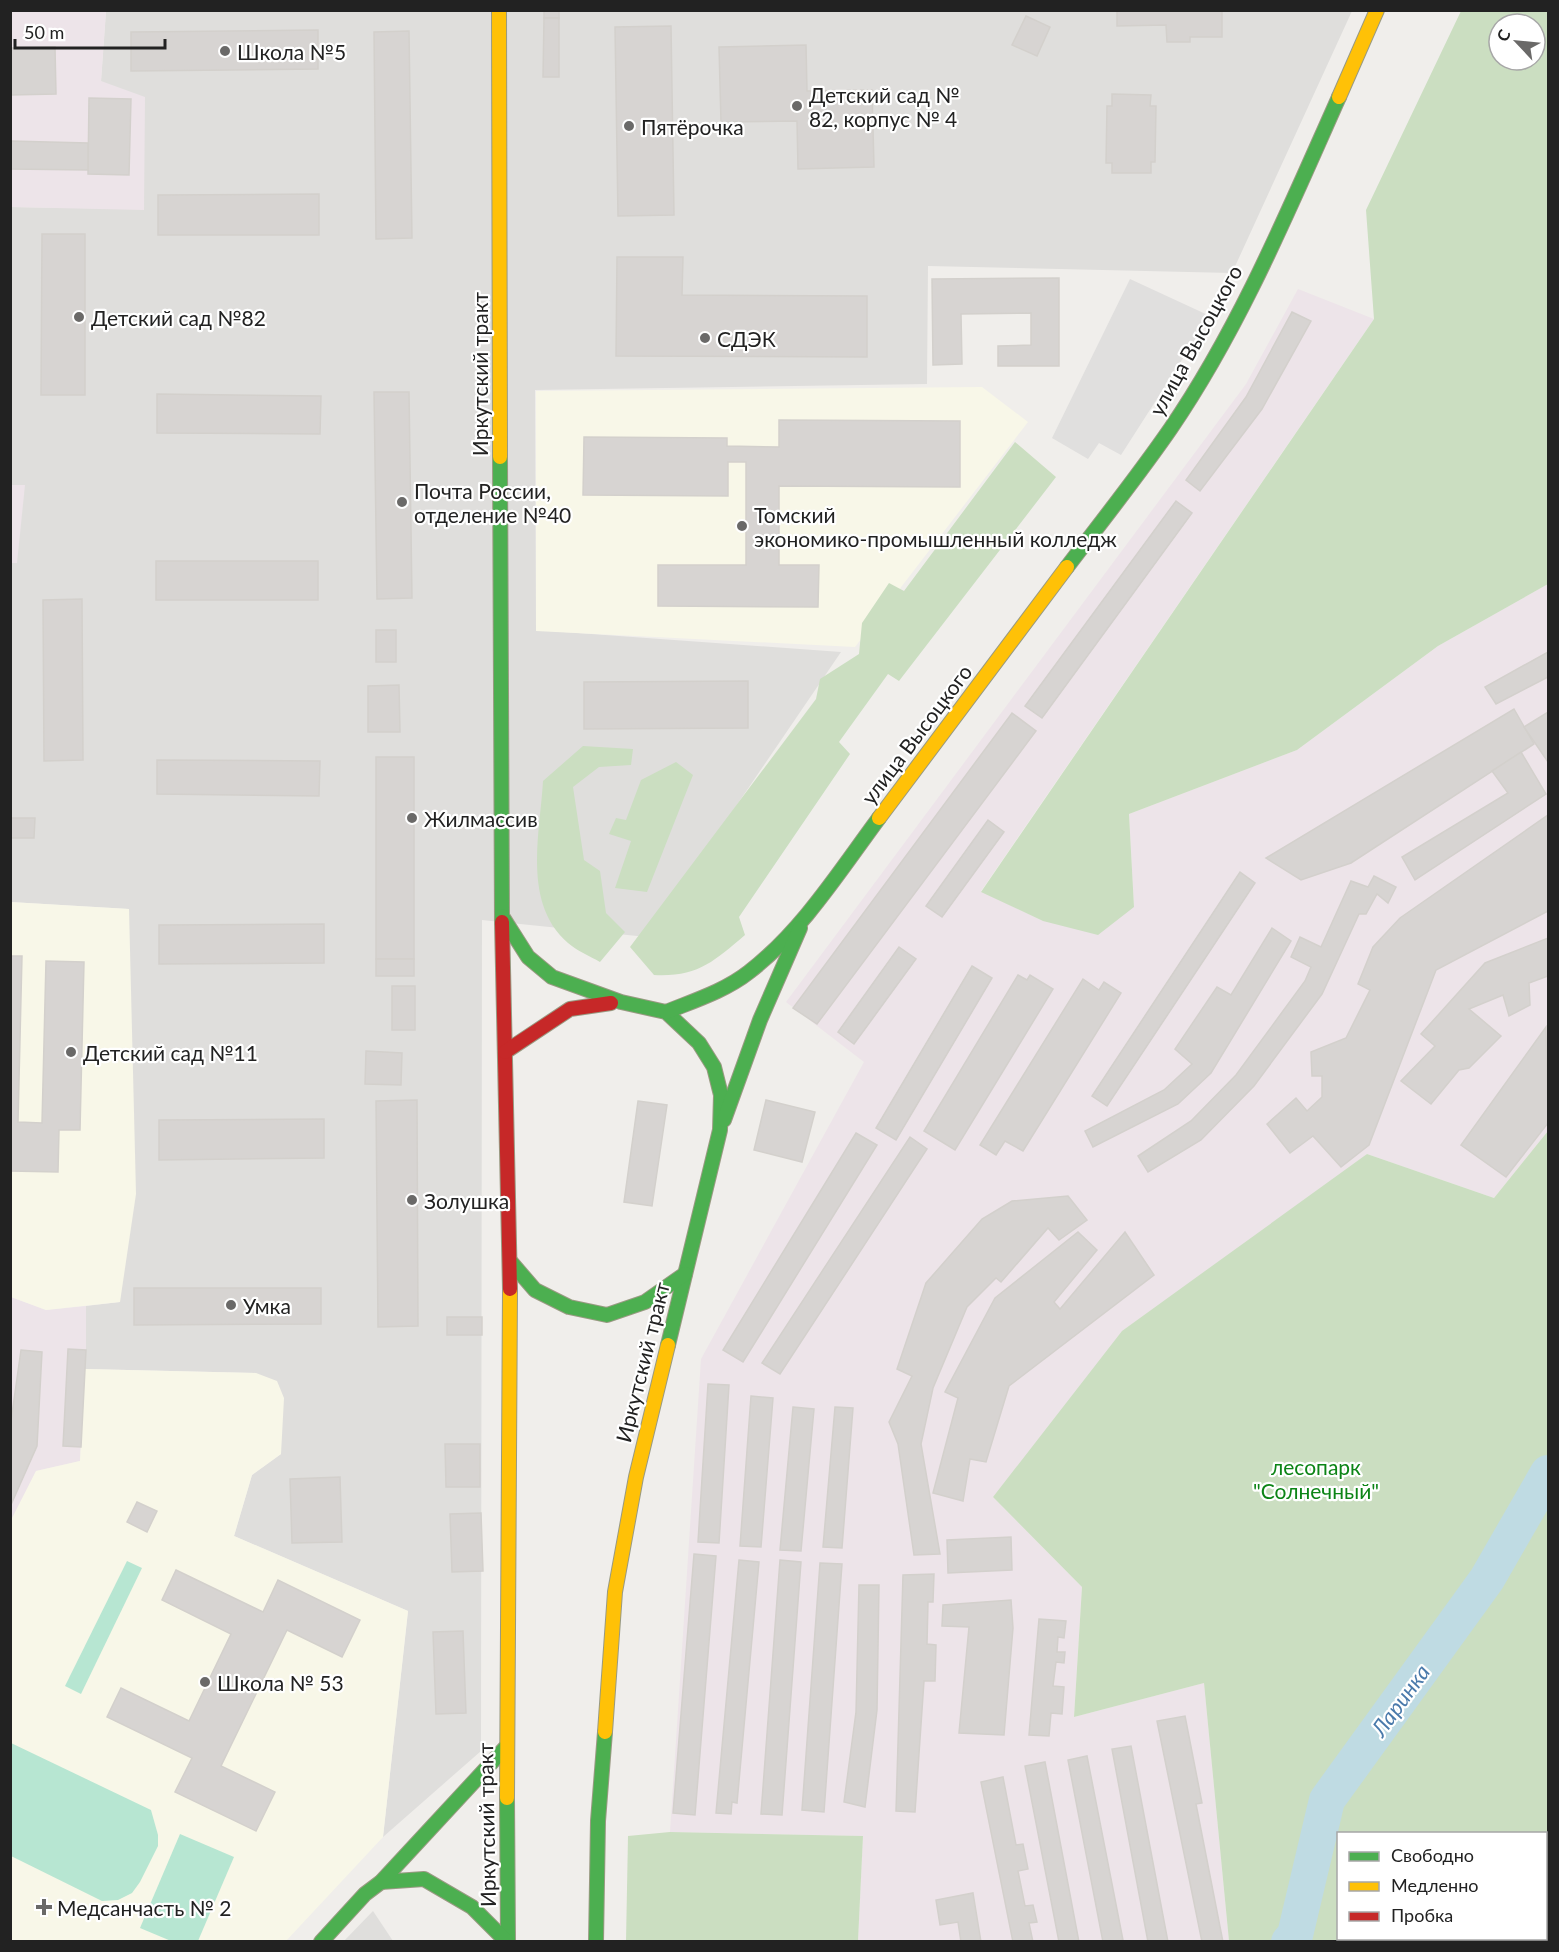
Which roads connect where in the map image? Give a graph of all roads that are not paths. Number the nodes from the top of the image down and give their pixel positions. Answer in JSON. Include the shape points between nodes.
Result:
{"nodes":[{"id":1,"x":499,"y":10,"type":"edge"},
{"id":2,"x":1377,"y":10,"type":"edge"},
{"id":3,"x":502,"y":916,"type":"junction"},
{"id":4,"x":804,"y":919,"type":"junction"},
{"id":5,"x":621,"y":1002,"type":"junction"},
{"id":6,"x":666,"y":1012,"type":"junction"},
{"id":7,"x":505,"y":1052,"type":"junction"},
{"id":8,"x":720,"y":1130,"type":"junction"},
{"id":9,"x":510,"y":1261,"type":"junction"},
{"id":10,"x":685,"y":1274,"type":"junction"},
{"id":11,"x":506,"y":1747,"type":"junction"},
{"id":12,"x":381,"y":1882,"type":"junction"},
{"id":13,"x":321,"y":1941,"type":"edge"},
{"id":14,"x":508,"y":1941,"type":"edge"},
{"id":15,"x":597,"y":1941,"type":"edge"}],
"edges":[{"from":1,"to":3,"type":"main road","name":"Иркутский тракт"},
{"from":2,"to":4,"type":"main road","name":"улица Высоцкого","via":[[1272,241],[1204,377],[1172,428]]},
{"from":3,"to":5,"type":"main road","via":[[528,957],[552,977]]},
{"from":3,"to":7,"type":"main road","name":"Иркутский тракт"},
{"from":4,"to":6,"type":"main road","name":"улица Высоцкого","via":[[748,973]]},
{"from":4,"to":8,"type":"main road","name":"улица Высоцкого","via":[[760,1020]]},
{"from":5,"to":6,"type":"main road"},
{"from":5,"to":7,"type":"main road","via":[[570,1009]]},
{"from":6,"to":8,"type":"main road","name":"Иркутский тракт","via":[[699,1043],[714,1068],[721,1095]]},
{"from":7,"to":9,"type":"main road","name":"Иркутский тракт"},
{"from":8,"to":10,"type":"main road","name":"Иркутский тракт"},
{"from":9,"to":10,"type":"main road","via":[[535,1290],[569,1307],[606,1315],[645,1302]]},
{"from":9,"to":11,"type":"main road","name":"Иркутский тракт"},
{"from":10,"to":15,"type":"main road","name":"Иркутский тракт","via":[[627,1517],[615,1592],[598,1821]]},
{"from":11,"to":12,"type":"main road"},
{"from":11,"to":14,"type":"main road","name":"Иркутский тракт"},
{"from":12,"to":13,"type":"main road"},
{"from":12,"to":14,"type":"main road","via":[[424,1879],[472,1907]]}]}
